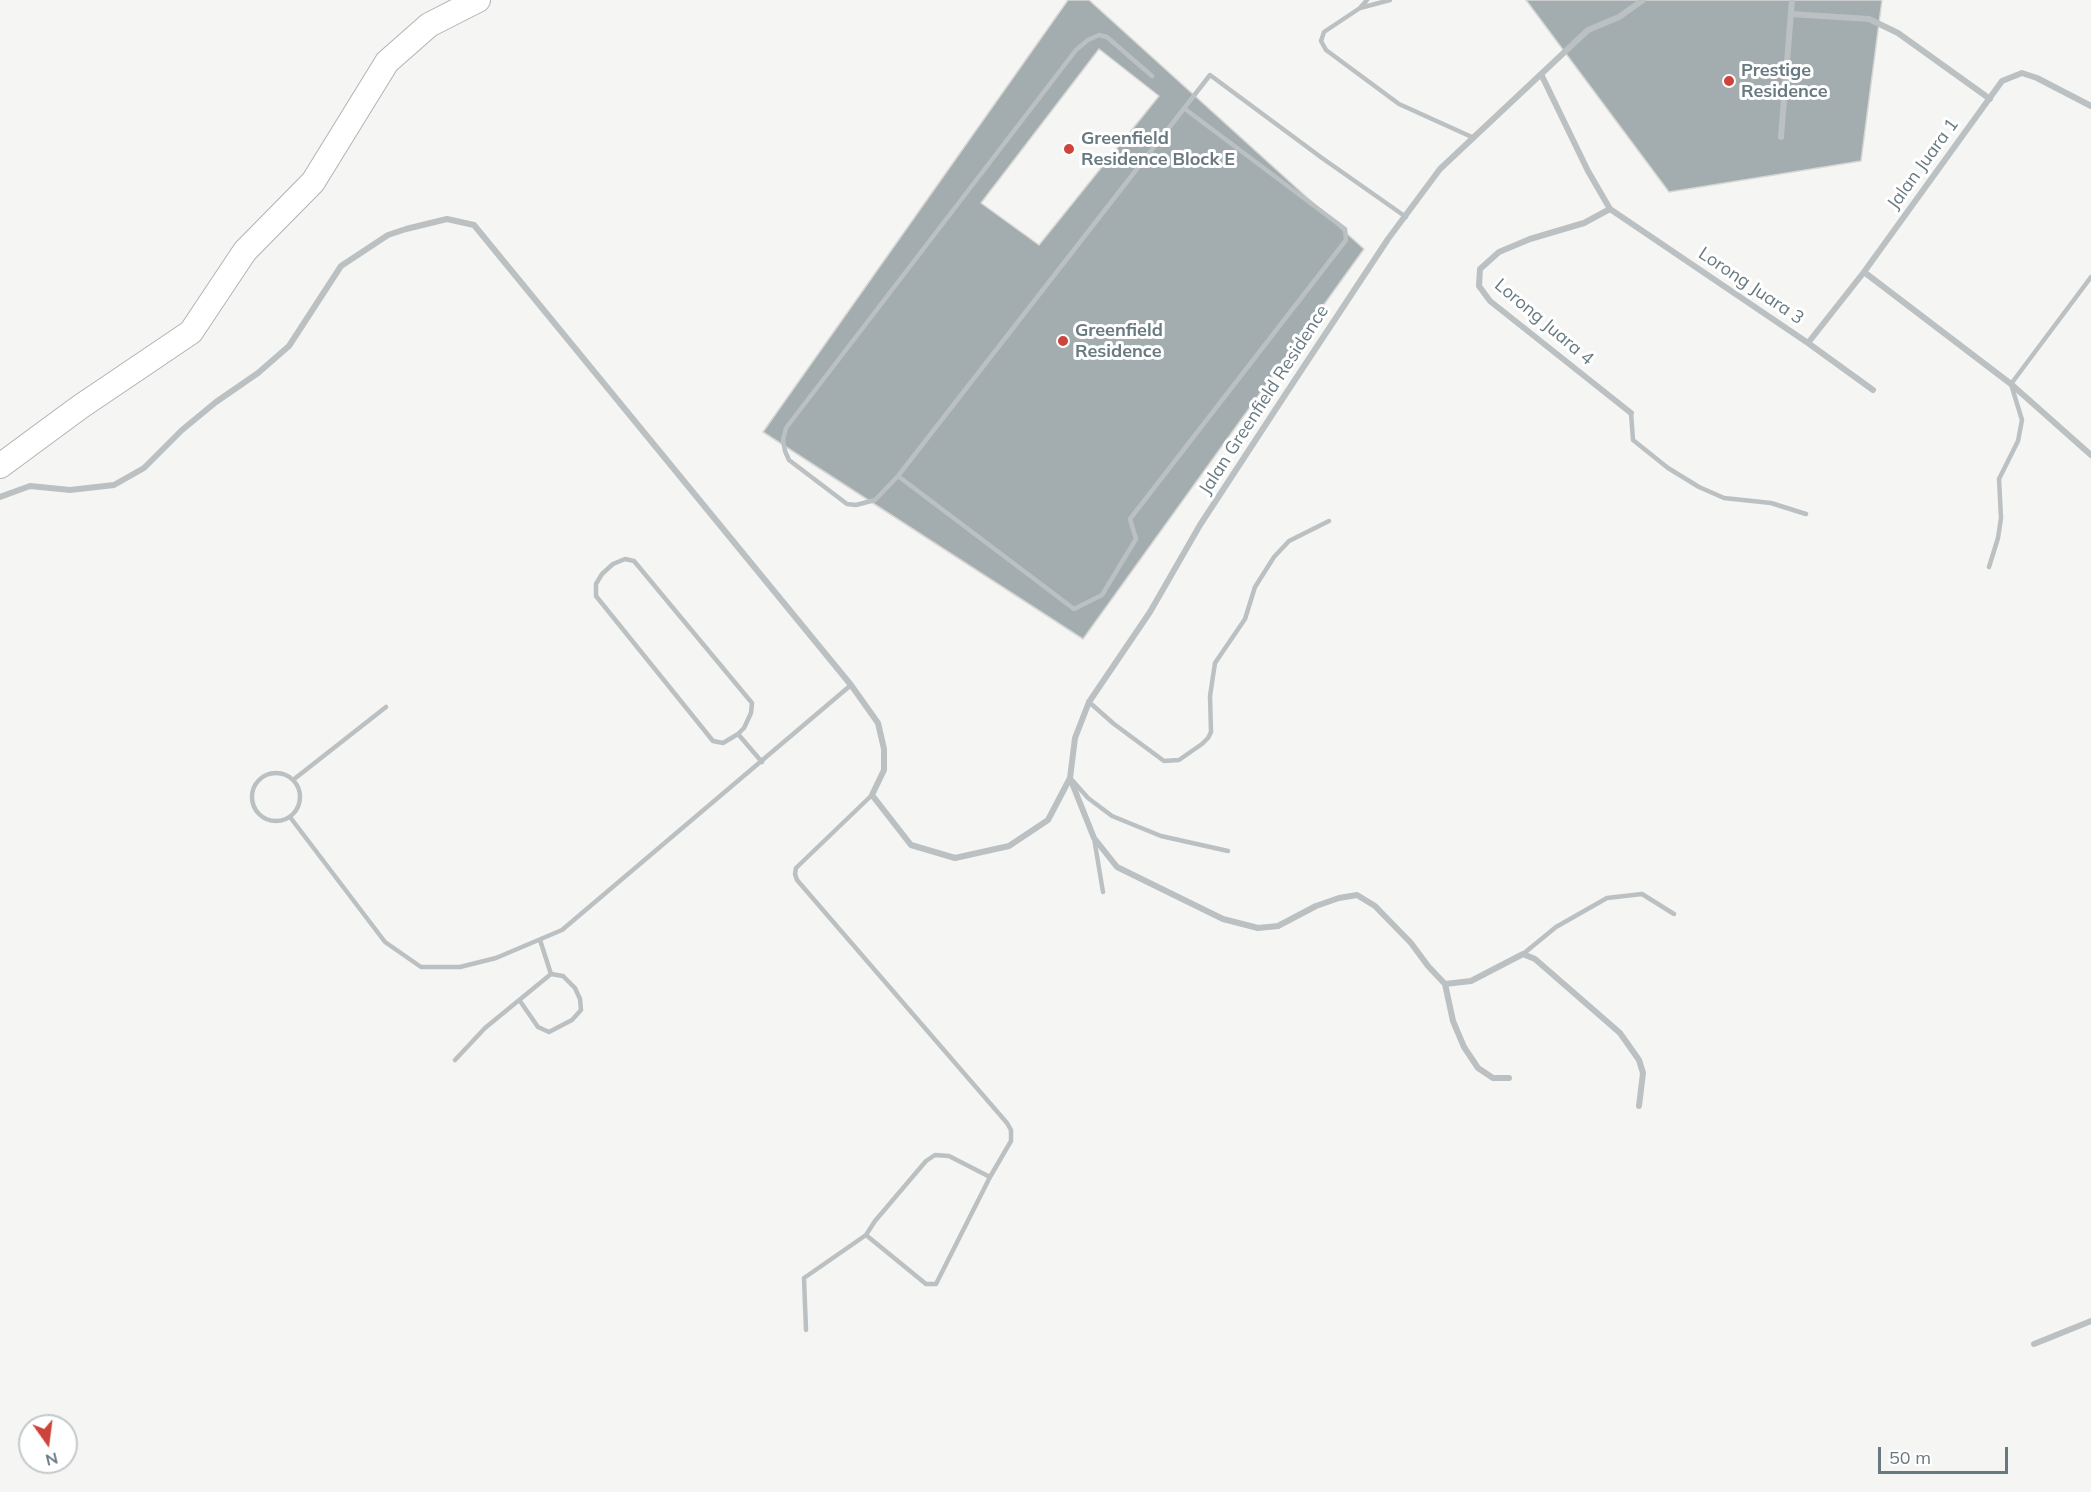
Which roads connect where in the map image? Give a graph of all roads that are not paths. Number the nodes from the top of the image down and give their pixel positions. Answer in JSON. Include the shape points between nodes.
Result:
{"nodes":[{"id":1,"x":478,"y":0,"type":"edge"},
{"id":2,"x":1366,"y":0,"type":"edge"},
{"id":3,"x":1390,"y":0,"type":"edge"},
{"id":4,"x":1643,"y":0,"type":"edge"},
{"id":5,"x":1792,"y":0,"type":"edge"},
{"id":6,"x":1360,"y":8,"type":"junction"},
{"id":7,"x":1791,"y":14,"type":"junction"},
{"id":8,"x":1541,"y":74,"type":"junction"},
{"id":9,"x":1152,"y":76,"type":"dead end"},
{"id":10,"x":1990,"y":99,"type":"junction"},
{"id":11,"x":2091,"y":106,"type":"edge"},
{"id":12,"x":1185,"y":109,"type":"junction"},
{"id":13,"x":1781,"y":137,"type":"dead end"},
{"id":14,"x":1474,"y":138,"type":"junction"},
{"id":15,"x":1610,"y":209,"type":"junction"},
{"id":16,"x":1406,"y":217,"type":"junction"},
{"id":17,"x":1864,"y":272,"type":"junction"},
{"id":18,"x":2091,"y":278,"type":"edge"},
{"id":19,"x":1808,"y":343,"type":"junction"},
{"id":20,"x":2011,"y":384,"type":"junction"},
{"id":21,"x":1873,"y":390,"type":"dead end"},
{"id":22,"x":1631,"y":413,"type":"joint"},
{"id":23,"x":2091,"y":454,"type":"edge"},
{"id":24,"x":0,"y":466,"type":"edge"},
{"id":25,"x":898,"y":476,"type":"junction"},
{"id":26,"x":0,"y":497,"type":"edge"},
{"id":27,"x":1806,"y":514,"type":"dead end"},
{"id":28,"x":1329,"y":521,"type":"dead end"},
{"id":29,"x":1989,"y":567,"type":"dead end"},
{"id":30,"x":851,"y":686,"type":"junction"},
{"id":31,"x":1089,"y":702,"type":"junction"},
{"id":32,"x":386,"y":707,"type":"dead end"},
{"id":33,"x":738,"y":734,"type":"junction"},
{"id":34,"x":762,"y":762,"type":"junction"},
{"id":35,"x":1070,"y":778,"type":"junction"},
{"id":36,"x":293,"y":780,"type":"junction"},
{"id":37,"x":872,"y":795,"type":"junction"},
{"id":38,"x":290,"y":817,"type":"junction"},
{"id":39,"x":1094,"y":837,"type":"junction"},
{"id":40,"x":1228,"y":851,"type":"dead end"},
{"id":41,"x":1103,"y":892,"type":"dead end"},
{"id":42,"x":1674,"y":914,"type":"dead end"},
{"id":43,"x":540,"y":940,"type":"junction"},
{"id":44,"x":1523,"y":954,"type":"junction"},
{"id":45,"x":551,"y":974,"type":"junction"},
{"id":46,"x":1445,"y":984,"type":"junction"},
{"id":47,"x":520,"y":1000,"type":"junction"},
{"id":48,"x":455,"y":1060,"type":"dead end"},
{"id":49,"x":1509,"y":1078,"type":"dead end"},
{"id":50,"x":1639,"y":1106,"type":"dead end"},
{"id":51,"x":990,"y":1177,"type":"junction"},
{"id":52,"x":866,"y":1235,"type":"junction"},
{"id":53,"x":2091,"y":1321,"type":"edge"},
{"id":54,"x":806,"y":1330,"type":"dead end"},
{"id":55,"x":2034,"y":1344,"type":"dead end"}],
"edges":[{"from":1,"to":24,"type":"main road","via":[[429,25],[387,62],[313,182],[245,251],[191,332]]},
{"from":2,"to":6,"type":"lane"},
{"from":3,"to":6,"type":"lane"},
{"from":4,"to":8,"type":"street","name":"Jalan Greenfield Residence","via":[[1619,17],[1588,30]]},
{"from":5,"to":7,"type":"street"},
{"from":6,"to":14,"type":"lane","via":[[1324,32],[1321,40],[1326,50],[1400,104]]},
{"from":7,"to":10,"type":"street","via":[[1869,19],[1898,33]]},
{"from":7,"to":13,"type":"street"},
{"from":8,"to":14,"type":"street","name":"Jalan Greenfield Residence"},
{"from":8,"to":15,"type":"street"},
{"from":9,"to":25,"type":"lane","via":[[1107,37],[1099,35],[1076,50],[786,428],[784,451],[789,460],[847,504],[875,500]]},
{"from":10,"to":11,"type":"street","name":"Jalan Juara 1","via":[[2002,81],[2022,73]]},
{"from":10,"to":17,"type":"street","name":"Jalan Juara 1"},
{"from":12,"to":16,"type":"lane","via":[[1210,75]]},
{"from":12,"to":25,"type":"lane"},
{"from":12,"to":25,"type":"lane","via":[[1345,230],[1346,240],[1130,519],[1136,539],[1102,595],[1074,609]]},
{"from":14,"to":16,"type":"street","name":"Jalan Greenfield Residence","via":[[1440,169]]},
{"from":15,"to":19,"type":"street","name":"Lorong Juara 3"},
{"from":15,"to":22,"type":"street","name":"Lorong Juara 4","via":[[1499,252],[1480,268],[1479,286],[1490,301]]},
{"from":16,"to":31,"type":"street","name":"Jalan Greenfield Residence","via":[[1200,525],[1150,612]]},
{"from":17,"to":19,"type":"street","name":"Jalan Juara 1"},
{"from":17,"to":20,"type":"street"},
{"from":18,"to":20,"type":"lane"},
{"from":19,"to":21,"type":"street","name":"Lorong Juara 3"},
{"from":20,"to":23,"type":"street"},
{"from":20,"to":29,"type":"lane","via":[[2022,420],[2018,441],[1999,479],[2001,518]]},
{"from":22,"to":27,"type":"lane","via":[[1633,440],[1699,487],[1724,498],[1771,503]]},
{"from":26,"to":30,"type":"street","via":[[30,486],[70,490],[114,485],[144,468],[182,430],[288,346],[341,266],[388,235],[447,219],[474,225]]},
{"from":28,"to":31,"type":"lane","via":[[1289,541],[1255,587],[1245,619],[1215,663],[1210,696],[1211,732],[1202,744],[1179,760],[1164,761]]},
{"from":30,"to":34,"type":"lane"},
{"from":30,"to":37,"type":"street","via":[[878,723],[884,749],[884,770]]},
{"from":31,"to":35,"type":"street","name":"Jalan Greenfield Residence","via":[[1076,738]]},
{"from":32,"to":36,"type":"lane"},
{"from":33,"to":33,"type":"lane","via":[[751,713],[752,703],[634,561],[626,559],[613,564],[596,584],[596,596],[712,741],[723,742]]},
{"from":33,"to":34,"type":"lane"},
{"from":34,"to":43,"type":"lane","via":[[582,914],[562,930]]},
{"from":35,"to":37,"type":"street","via":[[1048,820],[1009,846],[955,858],[911,845]]},
{"from":35,"to":39,"type":"street"},
{"from":35,"to":40,"type":"lane","via":[[1112,816],[1161,836]]},
{"from":36,"to":38,"type":"lane","via":[[300,792],[298,806]]},
{"from":36,"to":38,"type":"lane","via":[[281,774],[267,775],[256,783],[251,796],[254,809],[264,819]]},
{"from":37,"to":51,"type":"lane","via":[[796,868],[796,880],[1011,1130],[1011,1142]]},
{"from":38,"to":43,"type":"lane","via":[[385,942],[421,967],[460,967]]},
{"from":39,"to":41,"type":"lane"},
{"from":39,"to":46,"type":"street","via":[[1117,867],[1223,919],[1258,928],[1278,926],[1317,906],[1357,895],[1393,924]]},
{"from":42,"to":44,"type":"lane","via":[[1642,894],[1607,898],[1556,927]]},
{"from":43,"to":45,"type":"lane"},
{"from":44,"to":46,"type":"street","via":[[1471,981]]},
{"from":44,"to":50,"type":"street","via":[[1535,959],[1620,1033],[1639,1060],[1643,1073]]},
{"from":45,"to":47,"type":"lane"},
{"from":45,"to":47,"type":"lane","via":[[563,976],[575,988],[581,1010],[572,1020],[549,1032],[538,1027]]},
{"from":46,"to":49,"type":"street","via":[[1453,1021],[1478,1068],[1493,1078]]},
{"from":47,"to":48,"type":"lane","via":[[485,1028]]},
{"from":51,"to":52,"type":"lane","via":[[949,1156],[935,1155]]},
{"from":51,"to":52,"type":"lane","via":[[936,1284],[927,1284]]},
{"from":52,"to":54,"type":"lane","via":[[804,1278]]},
{"from":53,"to":55,"type":"street"}]}
